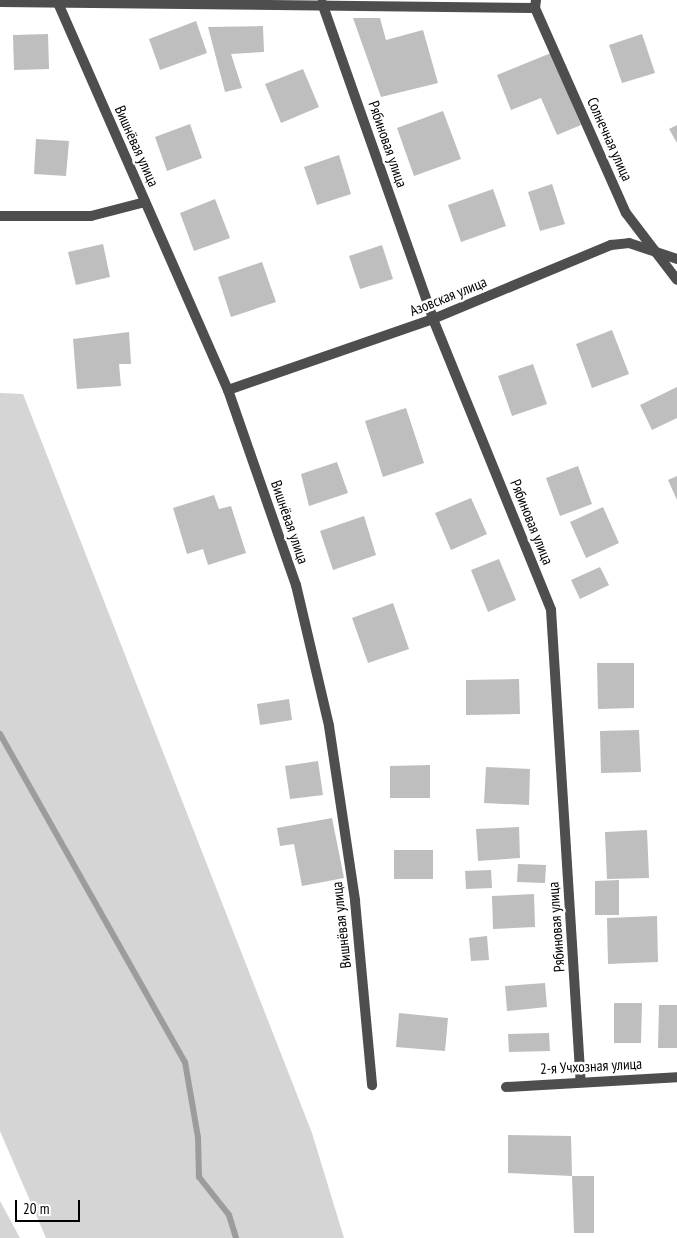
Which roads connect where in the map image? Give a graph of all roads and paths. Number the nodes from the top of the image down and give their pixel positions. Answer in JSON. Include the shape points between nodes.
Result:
{"nodes":[{"id":1,"x":0,"y":2,"type":"edge"},
{"id":2,"x":58,"y":3,"type":"junction"},
{"id":3,"x":322,"y":3,"type":"junction"},
{"id":4,"x":535,"y":4,"type":"edge"},
{"id":5,"x":145,"y":202,"type":"junction"},
{"id":6,"x":0,"y":216,"type":"edge"},
{"id":7,"x":656,"y":250,"type":"junction"},
{"id":8,"x":677,"y":259,"type":"edge"},
{"id":9,"x":677,"y":280,"type":"edge"},
{"id":10,"x":433,"y":319,"type":"junction"},
{"id":11,"x":228,"y":390,"type":"junction"},
{"id":12,"x":677,"y":1077,"type":"edge"},
{"id":13,"x":581,"y":1080,"type":"junction"},
{"id":14,"x":372,"y":1086,"type":"dead end"},
{"id":15,"x":506,"y":1087,"type":"dead end"}],
"edges":[{"from":1,"to":2,"type":"street"},
{"from":2,"to":3,"type":"street"},
{"from":2,"to":5,"type":"street","name":"Вишнёвая улица"},
{"from":3,"to":4,"type":"street"},
{"from":3,"to":10,"type":"street","name":"Рябиновая улица"},
{"from":4,"to":7,"type":"street","name":"Солнечная улица","via":[[626,213]]},
{"from":5,"to":6,"type":"street","via":[[91,216]]},
{"from":5,"to":11,"type":"street","name":"Вишнёвая улица"},
{"from":7,"to":8,"type":"street","name":"Азовская улица"},
{"from":7,"to":9,"type":"street","name":"Солнечная улица"},
{"from":7,"to":10,"type":"street","name":"Азовская улица","via":[[630,243],[611,245]]},
{"from":10,"to":11,"type":"street","name":"Азовская улица"},
{"from":10,"to":13,"type":"street","name":"Рябиновая улица","via":[[551,610]]},
{"from":11,"to":14,"type":"street","name":"Вишнёвая улица","via":[[296,585],[329,726],[355,901]]},
{"from":12,"to":13,"type":"street","name":"2-я Учхозная улица"},
{"from":13,"to":15,"type":"street","name":"2-я Учхозная улица"}]}
